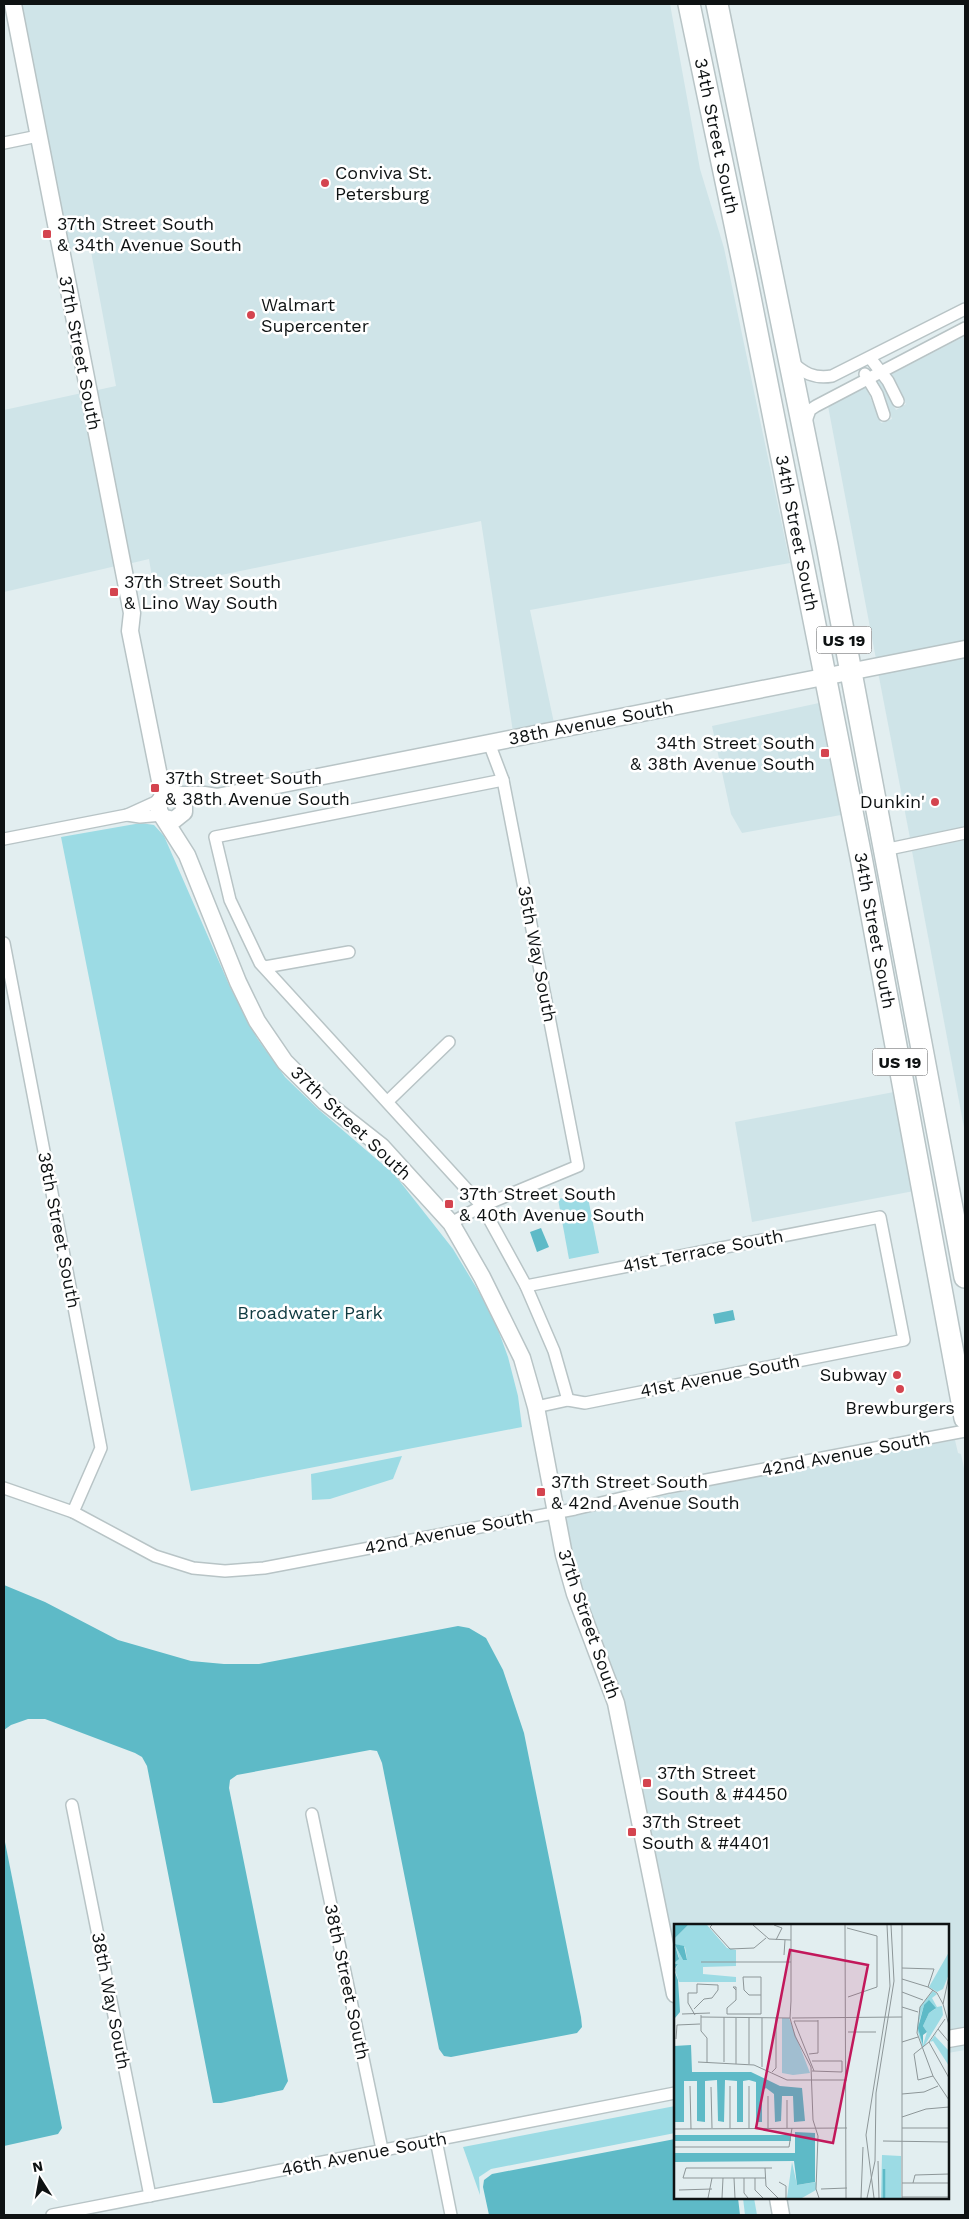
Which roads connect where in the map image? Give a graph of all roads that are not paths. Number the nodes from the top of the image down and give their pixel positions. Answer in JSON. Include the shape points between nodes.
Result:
{"nodes":[{"id":1,"x":13,"y":4,"type":"edge"},
{"id":2,"x":689,"y":4,"type":"edge"},
{"id":3,"x":718,"y":4,"type":"edge"},
{"id":4,"x":709,"y":33,"type":"junction"},
{"id":5,"x":38,"y":136,"type":"junction"},
{"id":6,"x":4,"y":143,"type":"edge"},
{"id":7,"x":746,"y":277,"type":"junction"},
{"id":8,"x":965,"y":309,"type":"edge"},
{"id":9,"x":965,"y":328,"type":"edge"},
{"id":10,"x":870,"y":358,"type":"junction"},
{"id":11,"x":790,"y":360,"type":"junction"},
{"id":12,"x":858,"y":364,"type":"junction"},
{"id":13,"x":880,"y":373,"type":"junction"},
{"id":14,"x":868,"y":379,"type":"junction"},
{"id":15,"x":798,"y":398,"type":"junction"},
{"id":16,"x":898,"y":401,"type":"dead end"},
{"id":17,"x":771,"y":408,"type":"junction"},
{"id":18,"x":884,"y":415,"type":"dead end"},
{"id":19,"x":804,"y":431,"type":"junction"},
{"id":20,"x":827,"y":545,"type":"junction"},
{"id":21,"x":965,"y":648,"type":"edge"},
{"id":22,"x":850,"y":672,"type":"junction"},
{"id":23,"x":825,"y":676,"type":"junction"},
{"id":24,"x":489,"y":743,"type":"junction"},
{"id":25,"x":503,"y":780,"type":"junction"},
{"id":26,"x":172,"y":805,"type":"junction"},
{"id":27,"x":965,"y":833,"type":"edge"},
{"id":28,"x":4,"y":839,"type":"edge"},
{"id":29,"x":884,"y":850,"type":"junction"},
{"id":30,"x":875,"y":933,"type":"junction"},
{"id":31,"x":4,"y":943,"type":"edge"},
{"id":32,"x":349,"y":952,"type":"dead end"},
{"id":33,"x":265,"y":968,"type":"junction"},
{"id":34,"x":916,"y":1014,"type":"junction"},
{"id":35,"x":892,"y":1020,"type":"junction"},
{"id":36,"x":449,"y":1042,"type":"dead end"},
{"id":37,"x":388,"y":1101,"type":"junction"},
{"id":38,"x":934,"y":1110,"type":"junction"},
{"id":39,"x":482,"y":1206,"type":"junction"},
{"id":40,"x":451,"y":1223,"type":"junction"},
{"id":41,"x":965,"y":1277,"type":"edge"},
{"id":42,"x":526,"y":1286,"type":"junction"},
{"id":43,"x":904,"y":1340,"type":"joint"},
{"id":44,"x":568,"y":1400,"type":"junction"},
{"id":45,"x":536,"y":1408,"type":"junction"},
{"id":46,"x":965,"y":1418,"type":"edge"},
{"id":47,"x":965,"y":1431,"type":"edge"},
{"id":48,"x":4,"y":1488,"type":"edge"},
{"id":49,"x":73,"y":1512,"type":"junction"},
{"id":50,"x":556,"y":1512,"type":"junction"},
{"id":51,"x":72,"y":1805,"type":"dead end"},
{"id":52,"x":312,"y":1814,"type":"dead end"},
{"id":53,"x":674,"y":1989,"type":"edge"},
{"id":54,"x":965,"y":2036,"type":"edge"},
{"id":55,"x":949,"y":2039,"type":"edge"},
{"id":56,"x":674,"y":2093,"type":"edge"},
{"id":57,"x":436,"y":2140,"type":"junction"},
{"id":58,"x":382,"y":2149,"type":"junction"},
{"id":59,"x":150,"y":2196,"type":"junction"},
{"id":60,"x":778,"y":2199,"type":"edge"},
{"id":61,"x":52,"y":2215,"type":"edge"},
{"id":62,"x":451,"y":2215,"type":"edge"},
{"id":63,"x":781,"y":2215,"type":"edge"}],
"edges":[{"from":1,"to":5,"type":"street","name":"37th Street South"},
{"from":2,"to":4,"type":"highway","name":"34th Street South","number":"US 19"},
{"from":3,"to":4,"type":"highway","name":"34th Street South","number":"US 19"},
{"from":4,"to":7,"type":"highway","name":"34th Street South","number":"US 19"},
{"from":4,"to":11,"type":"highway","name":"34th Street South","number":"US 19"},
{"from":5,"to":6,"type":"street"},
{"from":5,"to":26,"type":"street","name":"37th Street South","via":[[132,613],[130,631]]},
{"from":7,"to":15,"type":"highway","via":[[761,292],[781,384]]},
{"from":7,"to":17,"type":"highway","name":"34th Street South","number":"US 19"},
{"from":8,"to":10,"type":"street"},
{"from":9,"to":13,"type":"street"},
{"from":10,"to":12,"type":"street"},
{"from":10,"to":13,"type":"street"},
{"from":11,"to":12,"type":"street","via":[[806,373],[823,377]]},
{"from":11,"to":15,"type":"highway","name":"34th Street South","number":"US 19"},
{"from":12,"to":14,"type":"street"},
{"from":13,"to":14,"type":"street"},
{"from":13,"to":16,"type":"street"},
{"from":14,"to":18,"type":"street"},
{"from":14,"to":19,"type":"street","via":[[810,410]]},
{"from":15,"to":19,"type":"highway","name":"34th Street South","number":"US 19"},
{"from":17,"to":20,"type":"highway","via":[[785,418],[789,427],[810,520]]},
{"from":17,"to":23,"type":"highway","name":"34th Street South","number":"US 19"},
{"from":19,"to":20,"type":"highway","name":"34th Street South","number":"US 19"},
{"from":20,"to":22,"type":"highway","name":"34th Street South","number":"US 19"},
{"from":21,"to":22,"type":"street","name":"38th Avenue South"},
{"from":22,"to":23,"type":"street","name":"38th Avenue South"},
{"from":22,"to":29,"type":"highway","name":"34th Street South","number":"US 19"},
{"from":23,"to":24,"type":"street","name":"38th Avenue South"},
{"from":23,"to":30,"type":"highway","name":"34th Street South","number":"US 19"},
{"from":24,"to":25,"type":"street","name":"35th Way South"},
{"from":24,"to":26,"type":"street","name":"38th Avenue South","via":[[217,797],[204,795]]},
{"from":25,"to":33,"type":"street","via":[[215,837],[230,900]]},
{"from":25,"to":39,"type":"street","name":"35th Way South","via":[[578,1166]]},
{"from":26,"to":28,"type":"street","name":"38th Avenue South"},
{"from":26,"to":40,"type":"street","name":"37th Street South","via":[[187,855],[257,1021],[285,1062],[325,1102],[380,1146]]},
{"from":27,"to":29,"type":"street"},
{"from":29,"to":34,"type":"highway","name":"34th Street South","number":"US 19"},
{"from":30,"to":34,"type":"highway","via":[[891,960],[899,998]]},
{"from":30,"to":35,"type":"highway","name":"34th Street South","number":"US 19"},
{"from":31,"to":49,"type":"street","name":"38th Street South","via":[[101,1448]]},
{"from":32,"to":33,"type":"street"},
{"from":33,"to":37,"type":"street"},
{"from":34,"to":38,"type":"highway","name":"34th Street South","number":"US 19"},
{"from":35,"to":38,"type":"highway","via":[[904,1033],[916,1086]]},
{"from":35,"to":46,"type":"highway","name":"34th Street South","number":"US 19"},
{"from":36,"to":37,"type":"street"},
{"from":37,"to":39,"type":"street"},
{"from":38,"to":41,"type":"highway","name":"34th Street South","number":"US 19"},
{"from":39,"to":40,"type":"street"},
{"from":39,"to":42,"type":"street"},
{"from":40,"to":45,"type":"street","name":"37th Street South","via":[[522,1358]]},
{"from":42,"to":43,"type":"street","name":"41st Terrace South","via":[[880,1217]]},
{"from":42,"to":44,"type":"street","via":[[554,1351]]},
{"from":43,"to":44,"type":"street","name":"41st Avenue South","via":[[585,1403]]},
{"from":44,"to":45,"type":"street","name":"41st Avenue South"},
{"from":45,"to":50,"type":"street","name":"37th Street South"},
{"from":47,"to":50,"type":"street","name":"42nd Avenue South","via":[[669,1487]]},
{"from":48,"to":49,"type":"street","name":"42nd Avenue South"},
{"from":49,"to":50,"type":"street","name":"42nd Avenue South","via":[[155,1556],[193,1568],[225,1571],[264,1568]]},
{"from":50,"to":53,"type":"street","name":"37th Street South","via":[[576,1594],[616,1702]]},
{"from":51,"to":59,"type":"street","name":"38th Way South"},
{"from":52,"to":58,"type":"street","name":"38th Street South"},
{"from":54,"to":55,"type":"street"},
{"from":56,"to":57,"type":"street","name":"46th Avenue South"},
{"from":57,"to":58,"type":"street","name":"46th Avenue South"},
{"from":57,"to":62,"type":"street"},
{"from":58,"to":59,"type":"street","name":"46th Avenue South"},
{"from":59,"to":61,"type":"street","name":"46th Avenue South"},
{"from":60,"to":63,"type":"street"}]}
